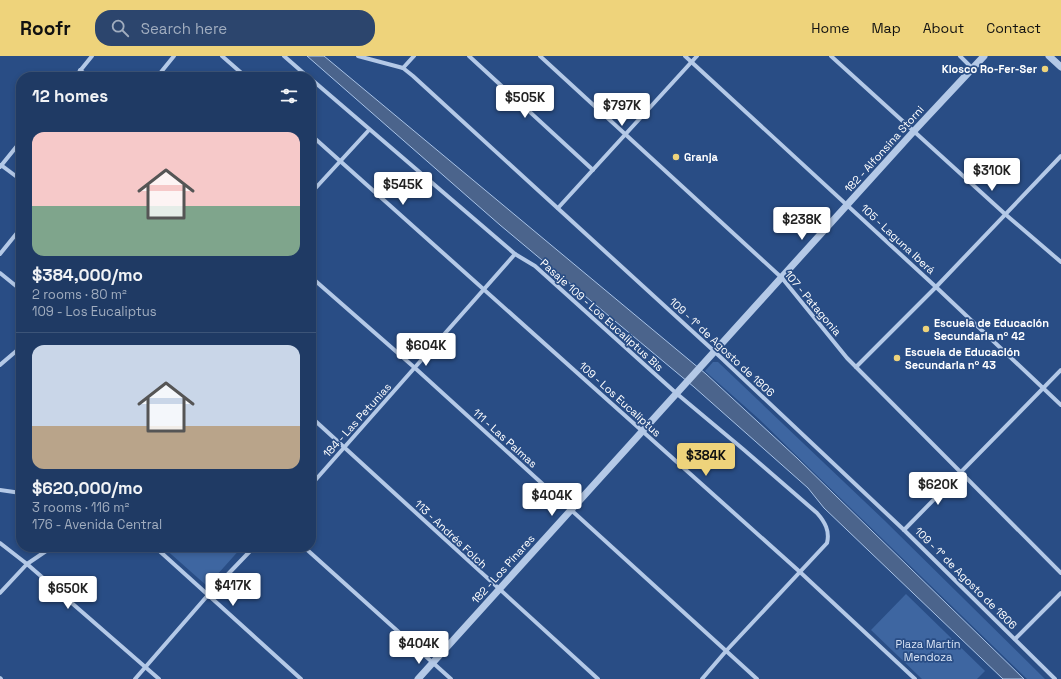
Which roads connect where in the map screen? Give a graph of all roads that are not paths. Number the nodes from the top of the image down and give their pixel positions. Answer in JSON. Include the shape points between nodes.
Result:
{"nodes":[{"id":1,"x":92,"y":56,"type":"edge"},
{"id":2,"x":174,"y":56,"type":"edge"},
{"id":3,"x":222,"y":56,"type":"edge"},
{"id":4,"x":284,"y":56,"type":"edge"},
{"id":5,"x":358,"y":56,"type":"edge"},
{"id":6,"x":414,"y":56,"type":"edge"},
{"id":7,"x":469,"y":56,"type":"edge"},
{"id":8,"x":540,"y":56,"type":"edge"},
{"id":9,"x":685,"y":56,"type":"edge"},
{"id":10,"x":697,"y":56,"type":"edge"},
{"id":11,"x":831,"y":56,"type":"edge"},
{"id":12,"x":960,"y":56,"type":"edge"},
{"id":13,"x":984,"y":56,"type":"edge"},
{"id":14,"x":1049,"y":56,"type":"edge"},
{"id":15,"x":692,"y":62,"type":"junction"},
{"id":16,"x":1061,"y":67,"type":"edge"},
{"id":17,"x":403,"y":68,"type":"junction"},
{"id":18,"x":972,"y":69,"type":"junction"},
{"id":19,"x":80,"y":70,"type":"joint"},
{"id":20,"x":83,"y":72,"type":"edge"},
{"id":21,"x":161,"y":72,"type":"edge"},
{"id":22,"x":240,"y":72,"type":"edge"},
{"id":23,"x":302,"y":72,"type":"edge"},
{"id":24,"x":316,"y":83,"type":"edge"},
{"id":25,"x":369,"y":130,"type":"junction"},
{"id":26,"x":914,"y":131,"type":"junction"},
{"id":27,"x":626,"y":135,"type":"junction"},
{"id":28,"x":316,"y":139,"type":"edge"},
{"id":29,"x":16,"y":148,"type":"edge"},
{"id":30,"x":1061,"y":156,"type":"edge"},
{"id":31,"x":340,"y":161,"type":"junction"},
{"id":32,"x":1,"y":166,"type":"edge"},
{"id":33,"x":593,"y":170,"type":"junction"},
{"id":34,"x":16,"y":176,"type":"edge"},
{"id":35,"x":316,"y":187,"type":"edge"},
{"id":36,"x":848,"y":205,"type":"junction"},
{"id":37,"x":558,"y":208,"type":"junction"},
{"id":38,"x":1005,"y":214,"type":"junction"},
{"id":39,"x":16,"y":234,"type":"edge"},
{"id":40,"x":0,"y":254,"type":"edge"},
{"id":41,"x":515,"y":254,"type":"junction"},
{"id":42,"x":1061,"y":262,"type":"edge"},
{"id":43,"x":0,"y":273,"type":"edge"},
{"id":44,"x":782,"y":278,"type":"junction"},
{"id":45,"x":316,"y":280,"type":"edge"},
{"id":46,"x":16,"y":286,"type":"edge"},
{"id":47,"x":936,"y":287,"type":"junction"},
{"id":48,"x":484,"y":289,"type":"junction"},
{"id":49,"x":16,"y":351,"type":"edge"},
{"id":50,"x":715,"y":352,"type":"junction"},
{"id":51,"x":0,"y":365,"type":"edge"},
{"id":52,"x":856,"y":367,"type":"junction"},
{"id":53,"x":415,"y":368,"type":"junction"},
{"id":54,"x":1061,"y":370,"type":"edge"},
{"id":55,"x":685,"y":384,"type":"joint"},
{"id":56,"x":1043,"y":388,"type":"junction"},
{"id":57,"x":676,"y":393,"type":"junction"},
{"id":58,"x":1061,"y":405,"type":"edge"},
{"id":59,"x":316,"y":422,"type":"edge"},
{"id":60,"x":643,"y":431,"type":"junction"},
{"id":61,"x":344,"y":447,"type":"junction"},
{"id":62,"x":960,"y":472,"type":"junction"},
{"id":63,"x":316,"y":479,"type":"edge"},
{"id":64,"x":0,"y":490,"type":"edge"},
{"id":65,"x":16,"y":492,"type":"edge"},
{"id":66,"x":571,"y":510,"type":"junction"},
{"id":67,"x":904,"y":530,"type":"junction"},
{"id":68,"x":0,"y":543,"type":"edge"},
{"id":69,"x":45,"y":552,"type":"edge"},
{"id":70,"x":160,"y":552,"type":"edge"},
{"id":71,"x":249,"y":552,"type":"edge"},
{"id":72,"x":310,"y":552,"type":"edge"},
{"id":73,"x":27,"y":564,"type":"junction"},
{"id":74,"x":800,"y":572,"type":"junction"},
{"id":75,"x":1061,"y":573,"type":"edge"},
{"id":76,"x":499,"y":590,"type":"junction"},
{"id":77,"x":0,"y":593,"type":"edge"},
{"id":78,"x":1061,"y":593,"type":"edge"},
{"id":79,"x":208,"y":596,"type":"junction"},
{"id":80,"x":1015,"y":639,"type":"junction"},
{"id":81,"x":726,"y":651,"type":"junction"},
{"id":82,"x":433,"y":663,"type":"junction"},
{"id":83,"x":145,"y":667,"type":"junction"},
{"id":84,"x":135,"y":679,"type":"edge"},
{"id":85,"x":158,"y":679,"type":"edge"},
{"id":86,"x":301,"y":679,"type":"edge"},
{"id":87,"x":418,"y":679,"type":"edge"},
{"id":88,"x":451,"y":679,"type":"edge"},
{"id":89,"x":598,"y":679,"type":"edge"},
{"id":90,"x":702,"y":679,"type":"edge"},
{"id":91,"x":757,"y":679,"type":"edge"},
{"id":92,"x":915,"y":679,"type":"edge"},
{"id":93,"x":1055,"y":679,"type":"edge"}],
"edges":[{"from":1,"to":19,"type":"street"},
{"from":2,"to":21,"type":"street"},
{"from":3,"to":22,"type":"street"},
{"from":4,"to":23,"type":"street"},
{"from":5,"to":17,"type":"street","name":"109 - 1° de Agosto de 1806"},
{"from":6,"to":17,"type":"street"},
{"from":7,"to":33,"type":"street"},
{"from":8,"to":27,"type":"street","name":"107 - Patagonia"},
{"from":9,"to":15,"type":"street","name":"105 - Laguna Iberá"},
{"from":10,"to":15,"type":"street"},
{"from":11,"to":26,"type":"street"},
{"from":12,"to":18,"type":"street"},
{"from":13,"to":18,"type":"street","name":"182 - Alfonsina Storni"},
{"from":14,"to":16,"type":"street"},
{"from":15,"to":27,"type":"street"},
{"from":15,"to":36,"type":"street","name":"105 - Laguna Iberá"},
{"from":17,"to":37,"type":"street","name":"109 - 1° de Agosto de 1806"},
{"from":18,"to":26,"type":"street","name":"182 - Alfonsina Storni"},
{"from":19,"to":20,"type":"street"},
{"from":24,"to":25,"type":"street","name":"Pasaje 109 - Los Eucaliptus Bis"},
{"from":25,"to":31,"type":"street"},
{"from":25,"to":41,"type":"street","name":"Pasaje 109 - Los Eucaliptus Bis"},
{"from":26,"to":36,"type":"street","name":"182 - Alfonsina Storni"},
{"from":26,"to":38,"type":"street"},
{"from":27,"to":33,"type":"street"},
{"from":27,"to":44,"type":"street","name":"107 - Patagonia"},
{"from":28,"to":31,"type":"street","name":"109 - Los Eucaliptus"},
{"from":29,"to":32,"type":"street"},
{"from":30,"to":38,"type":"street"},
{"from":31,"to":35,"type":"street"},
{"from":31,"to":48,"type":"street","name":"109 - Los Eucaliptus"},
{"from":32,"to":34,"type":"street"},
{"from":33,"to":37,"type":"street"},
{"from":36,"to":44,"type":"street","name":"182 - Alfonsina Storni"},
{"from":36,"to":47,"type":"street","name":"105 - Laguna Iberá"},
{"from":37,"to":50,"type":"street","name":"109 - 1° de Agosto de 1806"},
{"from":38,"to":42,"type":"street"},
{"from":38,"to":47,"type":"street"},
{"from":39,"to":40,"type":"street"},
{"from":41,"to":48,"type":"street","name":"184 - Las Petunias"},
{"from":41,"to":57,"type":"street","name":"Pasaje 109 - Los Eucaliptus Bis","via":[[535,266]]},
{"from":43,"to":46,"type":"street"},
{"from":44,"to":50,"type":"street","name":"182 - Alfonsina Storni"},
{"from":44,"to":52,"type":"street","name":"107 - Patagonia"},
{"from":45,"to":53,"type":"street","name":"111 - Las Palmas"},
{"from":47,"to":52,"type":"street"},
{"from":47,"to":56,"type":"street","name":"105 - Laguna Iberá"},
{"from":48,"to":53,"type":"street","name":"184 - Las Petunias"},
{"from":48,"to":60,"type":"street","name":"109 - Los Eucaliptus"},
{"from":49,"to":51,"type":"street"},
{"from":50,"to":55,"type":"street","name":"182 - Alfonsina Storni"},
{"from":50,"to":67,"type":"street","name":"109 - 1° de Agosto de 1806"},
{"from":52,"to":62,"type":"street","name":"107 - Patagonia"},
{"from":53,"to":61,"type":"street","name":"184 - Las Petunias"},
{"from":53,"to":66,"type":"street","name":"111 - Las Palmas"},
{"from":54,"to":56,"type":"street"},
{"from":55,"to":57,"type":"street","name":"182 - Los Pinares"},
{"from":56,"to":58,"type":"street","name":"105 - Laguna Iberá"},
{"from":56,"to":62,"type":"street"},
{"from":57,"to":60,"type":"street","name":"182 - Los Pinares"},
{"from":57,"to":74,"type":"street","name":"Pasaje 109 - Los Eucaliptus Bis","via":[[817,513],[826,524],[829,537],[827,544]]},
{"from":59,"to":61,"type":"street","name":"113 - Andrés Folch"},
{"from":60,"to":66,"type":"street","name":"182 - Los Pinares"},
{"from":60,"to":74,"type":"street","name":"109 - Los Eucaliptus"},
{"from":61,"to":63,"type":"street","name":"184 - Las Petunias"},
{"from":61,"to":76,"type":"street","name":"113 - Andrés Folch"},
{"from":62,"to":67,"type":"street"},
{"from":62,"to":75,"type":"street","name":"107 - Patagonia"},
{"from":64,"to":65,"type":"street"},
{"from":66,"to":76,"type":"street","name":"182 - Los Pinares"},
{"from":66,"to":81,"type":"street","name":"111 - Las Palmas"},
{"from":67,"to":80,"type":"street","name":"109 - 1° de Agosto de 1806"},
{"from":68,"to":73,"type":"street"},
{"from":69,"to":73,"type":"street"},
{"from":70,"to":79,"type":"street"},
{"from":71,"to":79,"type":"street"},
{"from":72,"to":82,"type":"street"},
{"from":73,"to":77,"type":"street"},
{"from":73,"to":83,"type":"street"},
{"from":74,"to":81,"type":"street"},
{"from":74,"to":92,"type":"street","name":"109 - Los Eucaliptus"},
{"from":76,"to":82,"type":"street","name":"182 - Los Pinares"},
{"from":76,"to":89,"type":"street","name":"113 - Andrés Folch"},
{"from":78,"to":80,"type":"street"},
{"from":79,"to":83,"type":"street"},
{"from":79,"to":86,"type":"street"},
{"from":80,"to":93,"type":"street","name":"109 - 1° de Agosto de 1806"},
{"from":81,"to":90,"type":"street"},
{"from":81,"to":91,"type":"street","name":"111 - Las Palmas"},
{"from":82,"to":87,"type":"street","name":"182 - Los Pinares"},
{"from":82,"to":88,"type":"street"},
{"from":83,"to":84,"type":"street"},
{"from":83,"to":85,"type":"street"}]}
